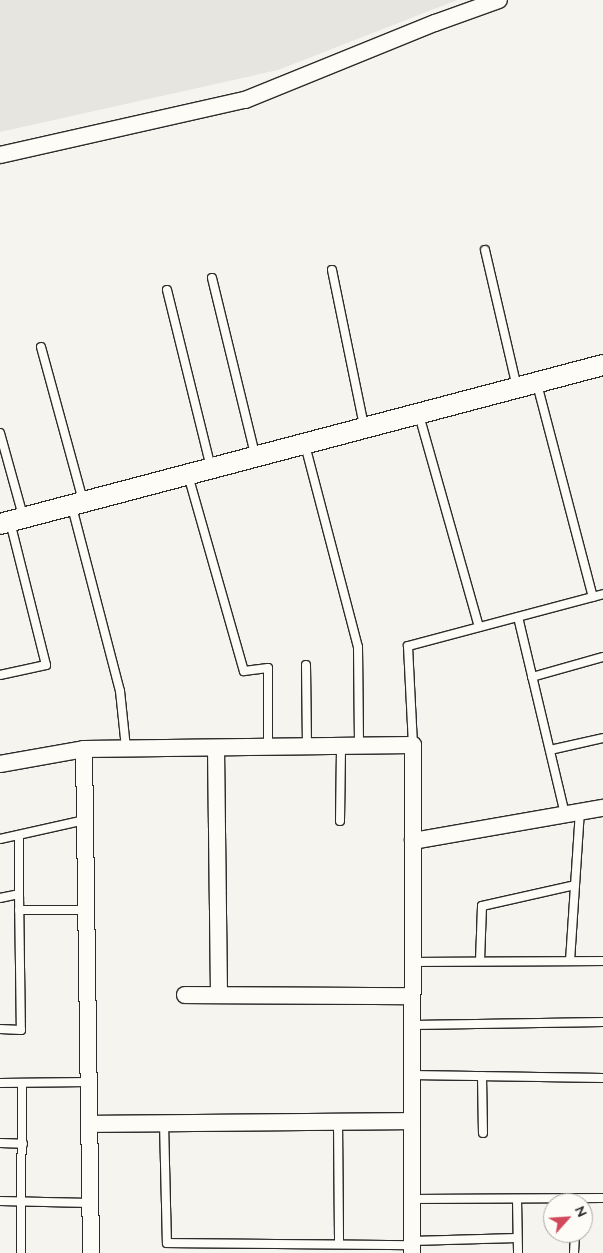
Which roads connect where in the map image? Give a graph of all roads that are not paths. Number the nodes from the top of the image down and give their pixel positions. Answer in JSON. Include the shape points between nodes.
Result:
{"nodes":[{"id":1,"x":499,"y":0,"type":"edge"},
{"id":2,"x":0,"y":155,"type":"edge"},
{"id":3,"x":485,"y":250,"type":"dead end"},
{"id":4,"x":332,"y":270,"type":"dead end"},
{"id":5,"x":212,"y":278,"type":"dead end"},
{"id":6,"x":167,"y":290,"type":"dead end"},
{"id":7,"x":41,"y":347,"type":"dead end"},
{"id":8,"x":603,"y":365,"type":"edge"},
{"id":9,"x":536,"y":382,"type":"junction"},
{"id":10,"x":517,"y":388,"type":"junction"},
{"id":11,"x":419,"y":414,"type":"junction"},
{"id":12,"x":365,"y":428,"type":"junction"},
{"id":13,"x":0,"y":434,"type":"edge"},
{"id":14,"x":305,"y":444,"type":"junction"},
{"id":15,"x":256,"y":457,"type":"junction"},
{"id":16,"x":212,"y":469,"type":"junction"},
{"id":17,"x":188,"y":475,"type":"junction"},
{"id":18,"x":78,"y":504,"type":"junction"},
{"id":19,"x":11,"y":521,"type":"edge"},
{"id":20,"x":603,"y":594,"type":"edge"},
{"id":21,"x":593,"y":597,"type":"junction"},
{"id":22,"x":518,"y":617,"type":"junction"},
{"id":23,"x":479,"y":627,"type":"junction"},
{"id":24,"x":603,"y":657,"type":"edge"},
{"id":25,"x":306,"y":665,"type":"dead end"},
{"id":26,"x":0,"y":675,"type":"edge"},
{"id":27,"x":532,"y":677,"type":"junction"},
{"id":28,"x":603,"y":738,"type":"edge"},
{"id":29,"x":412,"y":745,"type":"junction"},
{"id":30,"x":341,"y":746,"type":"junction"},
{"id":31,"x":359,"y":746,"type":"junction"},
{"id":32,"x":268,"y":747,"type":"junction"},
{"id":33,"x":308,"y":747,"type":"junction"},
{"id":34,"x":126,"y":748,"type":"junction"},
{"id":35,"x":216,"y":748,"type":"junction"},
{"id":36,"x":84,"y":749,"type":"junction"},
{"id":37,"x":550,"y":750,"type":"junction"},
{"id":38,"x":0,"y":764,"type":"edge"},
{"id":39,"x":603,"y":808,"type":"edge"},
{"id":40,"x":573,"y":814,"type":"junction"},
{"id":41,"x":86,"y":820,"type":"junction"},
{"id":42,"x":340,"y":821,"type":"dead end"},
{"id":43,"x":19,"y":835,"type":"junction"},
{"id":44,"x":0,"y":839,"type":"edge"},
{"id":45,"x":413,"y":841,"type":"junction"},
{"id":46,"x":575,"y":885,"type":"junction"},
{"id":47,"x":19,"y":894,"type":"junction"},
{"id":48,"x":0,"y":898,"type":"edge"},
{"id":49,"x":19,"y":910,"type":"junction"},
{"id":50,"x":86,"y":910,"type":"junction"},
{"id":51,"x":480,"y":961,"type":"junction"},
{"id":52,"x":570,"y":961,"type":"junction"},
{"id":53,"x":603,"y":961,"type":"edge"},
{"id":54,"x":412,"y":962,"type":"junction"},
{"id":55,"x":186,"y":995,"type":"dead end"},
{"id":56,"x":219,"y":995,"type":"junction"},
{"id":57,"x":412,"y":996,"type":"junction"},
{"id":58,"x":603,"y":1022,"type":"edge"},
{"id":59,"x":412,"y":1025,"type":"junction"},
{"id":60,"x":0,"y":1029,"type":"edge"},
{"id":61,"x":412,"y":1075,"type":"junction"},
{"id":62,"x":482,"y":1076,"type":"junction"},
{"id":63,"x":603,"y":1078,"type":"edge"},
{"id":64,"x":89,"y":1082,"type":"junction"},
{"id":65,"x":0,"y":1083,"type":"edge"},
{"id":66,"x":22,"y":1083,"type":"junction"},
{"id":67,"x":412,"y":1121,"type":"junction"},
{"id":68,"x":338,"y":1122,"type":"junction"},
{"id":69,"x":164,"y":1123,"type":"junction"},
{"id":70,"x":89,"y":1124,"type":"junction"},
{"id":71,"x":482,"y":1133,"type":"dead end"},
{"id":72,"x":0,"y":1143,"type":"edge"},
{"id":73,"x":23,"y":1144,"type":"junction"},
{"id":74,"x":517,"y":1198,"type":"junction"},
{"id":75,"x":412,"y":1199,"type":"junction"},
{"id":76,"x":543,"y":1199,"type":"edge"},
{"id":77,"x":0,"y":1201,"type":"edge"},
{"id":78,"x":23,"y":1202,"type":"junction"},
{"id":79,"x":90,"y":1203,"type":"junction"},
{"id":80,"x":517,"y":1238,"type":"junction"},
{"id":81,"x":338,"y":1244,"type":"junction"},
{"id":82,"x":412,"y":1246,"type":"edge"},
{"id":83,"x":21,"y":1253,"type":"edge"},
{"id":84,"x":91,"y":1253,"type":"edge"},
{"id":85,"x":518,"y":1253,"type":"edge"}],
"edges":[{"from":1,"to":2,"type":"street","via":[[245,100]]},
{"from":3,"to":10,"type":"lane"},
{"from":4,"to":12,"type":"lane"},
{"from":5,"to":15,"type":"lane"},
{"from":6,"to":16,"type":"lane"},
{"from":7,"to":18,"type":"lane"},
{"from":8,"to":9,"type":"street"},
{"from":9,"to":10,"type":"street"},
{"from":9,"to":21,"type":"lane"},
{"from":10,"to":11,"type":"street"},
{"from":11,"to":12,"type":"street"},
{"from":11,"to":23,"type":"lane"},
{"from":12,"to":14,"type":"street"},
{"from":13,"to":19,"type":"lane"},
{"from":14,"to":15,"type":"street"},
{"from":14,"to":31,"type":"lane","via":[[358,647]]},
{"from":15,"to":16,"type":"street"},
{"from":16,"to":17,"type":"street"},
{"from":17,"to":18,"type":"street"},
{"from":17,"to":32,"type":"lane","via":[[244,671],[268,668]]},
{"from":18,"to":19,"type":"street"},
{"from":18,"to":34,"type":"lane","via":[[120,691]]},
{"from":19,"to":26,"type":"lane","via":[[46,665]]},
{"from":20,"to":21,"type":"lane"},
{"from":21,"to":22,"type":"lane"},
{"from":22,"to":23,"type":"lane"},
{"from":22,"to":27,"type":"lane"},
{"from":23,"to":29,"type":"lane","via":[[408,646]]},
{"from":24,"to":27,"type":"lane"},
{"from":25,"to":33,"type":"lane"},
{"from":27,"to":37,"type":"lane"},
{"from":28,"to":37,"type":"lane"},
{"from":29,"to":31,"type":"street"},
{"from":29,"to":45,"type":"street"},
{"from":30,"to":31,"type":"street"},
{"from":30,"to":33,"type":"street"},
{"from":30,"to":42,"type":"lane"},
{"from":32,"to":33,"type":"street"},
{"from":32,"to":35,"type":"street"},
{"from":34,"to":35,"type":"street"},
{"from":34,"to":36,"type":"street"},
{"from":35,"to":56,"type":"street"},
{"from":36,"to":38,"type":"street"},
{"from":36,"to":41,"type":"street"},
{"from":37,"to":40,"type":"lane"},
{"from":39,"to":40,"type":"street"},
{"from":40,"to":45,"type":"street"},
{"from":40,"to":46,"type":"lane"},
{"from":41,"to":43,"type":"lane"},
{"from":41,"to":50,"type":"street"},
{"from":43,"to":44,"type":"lane"},
{"from":43,"to":47,"type":"lane"},
{"from":45,"to":54,"type":"street"},
{"from":46,"to":51,"type":"lane","via":[[482,906]]},
{"from":46,"to":52,"type":"lane"},
{"from":47,"to":48,"type":"lane"},
{"from":47,"to":49,"type":"lane"},
{"from":49,"to":50,"type":"lane"},
{"from":49,"to":60,"type":"lane","via":[[21,1030]]},
{"from":50,"to":64,"type":"street"},
{"from":51,"to":52,"type":"lane"},
{"from":51,"to":54,"type":"lane"},
{"from":52,"to":53,"type":"lane"},
{"from":54,"to":57,"type":"street"},
{"from":55,"to":56,"type":"street"},
{"from":56,"to":57,"type":"street"},
{"from":57,"to":59,"type":"street"},
{"from":58,"to":59,"type":"lane"},
{"from":59,"to":61,"type":"street"},
{"from":61,"to":62,"type":"lane"},
{"from":61,"to":67,"type":"street"},
{"from":62,"to":63,"type":"lane"},
{"from":62,"to":71,"type":"lane"},
{"from":64,"to":66,"type":"lane"},
{"from":64,"to":70,"type":"street"},
{"from":65,"to":66,"type":"lane"},
{"from":66,"to":73,"type":"lane"},
{"from":67,"to":68,"type":"street"},
{"from":67,"to":75,"type":"street"},
{"from":68,"to":69,"type":"street"},
{"from":68,"to":81,"type":"lane"},
{"from":69,"to":70,"type":"street"},
{"from":69,"to":81,"type":"lane","via":[[167,1243]]},
{"from":70,"to":79,"type":"street"},
{"from":72,"to":73,"type":"lane"},
{"from":73,"to":78,"type":"lane"},
{"from":74,"to":75,"type":"lane"},
{"from":74,"to":76,"type":"lane"},
{"from":74,"to":80,"type":"lane"},
{"from":75,"to":82,"type":"street"},
{"from":77,"to":78,"type":"lane"},
{"from":78,"to":79,"type":"lane"},
{"from":78,"to":83,"type":"lane"},
{"from":79,"to":84,"type":"street"},
{"from":80,"to":82,"type":"lane"},
{"from":80,"to":85,"type":"lane"},
{"from":81,"to":82,"type":"lane"}]}
